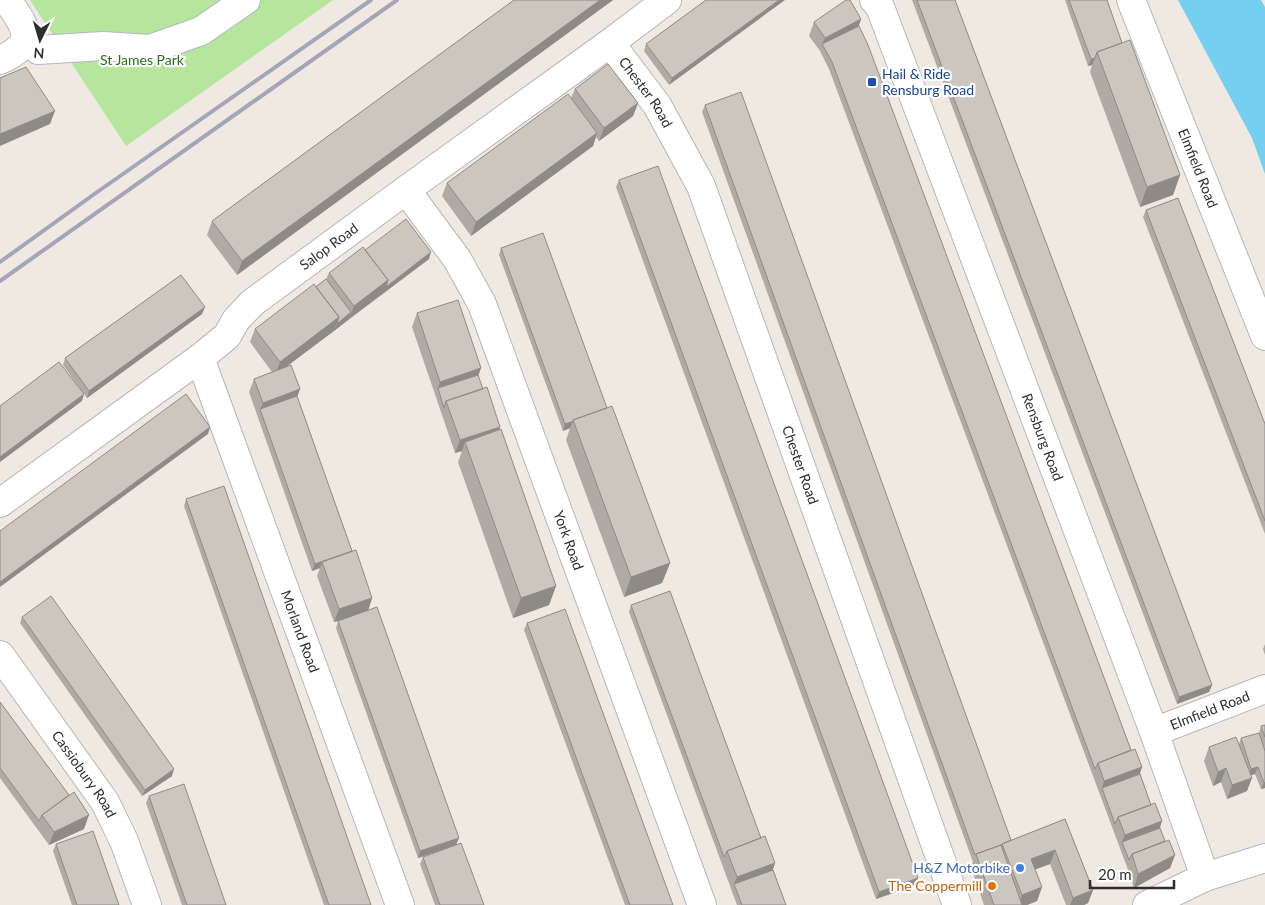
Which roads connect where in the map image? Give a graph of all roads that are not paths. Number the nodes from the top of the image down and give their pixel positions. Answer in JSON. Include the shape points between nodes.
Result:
{"nodes":[{"id":1,"x":7,"y":0,"type":"edge"},
{"id":2,"x":246,"y":0,"type":"edge"},
{"id":3,"x":667,"y":0,"type":"edge"},
{"id":4,"x":874,"y":0,"type":"edge"},
{"id":5,"x":1131,"y":0,"type":"edge"},
{"id":6,"x":610,"y":43,"type":"junction"},
{"id":7,"x":32,"y":44,"type":"junction"},
{"id":8,"x":0,"y":60,"type":"edge"},
{"id":9,"x":406,"y":190,"type":"junction"},
{"id":10,"x":1265,"y":336,"type":"edge"},
{"id":11,"x":200,"y":358,"type":"junction"},
{"id":12,"x":0,"y":503,"type":"edge"},
{"id":13,"x":0,"y":654,"type":"edge"},
{"id":14,"x":1265,"y":690,"type":"edge"},
{"id":15,"x":1154,"y":732,"type":"junction"},
{"id":16,"x":1260,"y":860,"type":"edge"},
{"id":17,"x":1205,"y":877,"type":"junction"},
{"id":18,"x":147,"y":905,"type":"edge"},
{"id":19,"x":400,"y":905,"type":"edge"},
{"id":20,"x":702,"y":905,"type":"edge"},
{"id":21,"x":957,"y":905,"type":"edge"},
{"id":22,"x":1147,"y":905,"type":"edge"}],
"edges":[{"from":1,"to":7,"type":"street"},
{"from":2,"to":7,"type":"street","via":[[201,31],[150,48]]},
{"from":3,"to":6,"type":"street","name":"Salop Road"},
{"from":4,"to":15,"type":"street","name":"Rensburg Road","via":[[880,8]]},
{"from":5,"to":10,"type":"street","name":"Elmfield Road"},
{"from":6,"to":9,"type":"street","name":"Salop Road"},
{"from":6,"to":21,"type":"street","name":"Chester Road","via":[[656,106],[701,186]]},
{"from":7,"to":8,"type":"street"},
{"from":9,"to":11,"type":"street","name":"Salop Road","via":[[252,303],[236,320],[228,336]]},
{"from":9,"to":20,"type":"street","name":"York Road","via":[[457,259],[482,304]]},
{"from":11,"to":12,"type":"street","name":"Salop Road"},
{"from":11,"to":19,"type":"street","name":"Morland Road"},
{"from":13,"to":18,"type":"street","name":"Cassiobury Road","via":[[105,802],[124,841]]},
{"from":14,"to":15,"type":"street","name":"Elmfield Road"},
{"from":15,"to":17,"type":"street","name":"Rensburg Road"},
{"from":16,"to":17,"type":"street"},
{"from":17,"to":22,"type":"street"}]}
